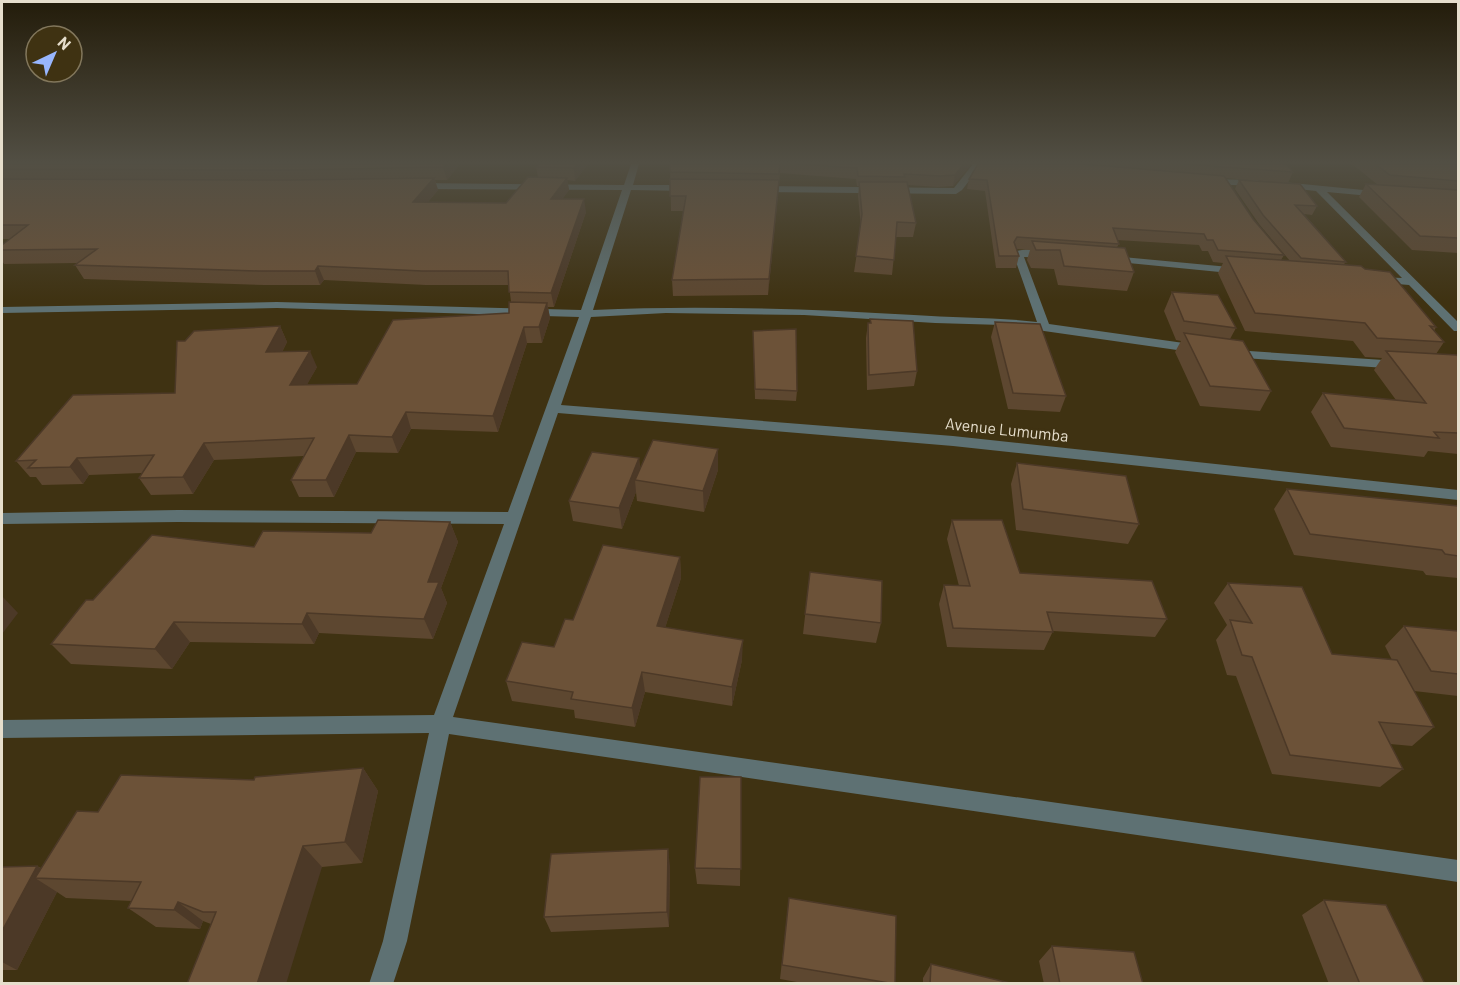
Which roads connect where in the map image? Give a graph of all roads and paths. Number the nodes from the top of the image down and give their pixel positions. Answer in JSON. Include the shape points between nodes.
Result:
{"nodes":[{"id":1,"x":619,"y":210,"type":"edge"},
{"id":2,"x":1340,"y":210,"type":"edge"},
{"id":3,"x":1064,"y":256,"type":"edge"},
{"id":4,"x":1098,"y":258,"type":"edge"},
{"id":5,"x":1257,"y":272,"type":"edge"},
{"id":6,"x":1364,"y":279,"type":"edge"},
{"id":7,"x":1412,"y":282,"type":"junction"},
{"id":8,"x":2,"y":310,"type":"edge"},
{"id":9,"x":586,"y":314,"type":"junction"},
{"id":10,"x":1044,"y":326,"type":"junction"},
{"id":11,"x":1458,"y":328,"type":"edge"},
{"id":12,"x":1412,"y":365,"type":"edge"},
{"id":13,"x":551,"y":408,"type":"junction"},
{"id":14,"x":1458,"y":495,"type":"edge"},
{"id":15,"x":2,"y":518,"type":"edge"},
{"id":16,"x":513,"y":518,"type":"junction"},
{"id":17,"x":441,"y":724,"type":"junction"},
{"id":18,"x":2,"y":729,"type":"edge"},
{"id":19,"x":1458,"y":871,"type":"edge"},
{"id":20,"x":381,"y":984,"type":"edge"}],
"edges":[{"from":1,"to":9,"type":"street"},
{"from":2,"to":7,"type":"street"},
{"from":3,"to":10,"type":"street","via":[[1018,253]]},
{"from":4,"to":5,"type":"street"},
{"from":6,"to":7,"type":"street"},
{"from":7,"to":11,"type":"street"},
{"from":8,"to":9,"type":"street","via":[[277,305]]},
{"from":9,"to":10,"type":"street","via":[[666,310],[804,312]]},
{"from":9,"to":13,"type":"street"},
{"from":10,"to":12,"type":"street","via":[[1251,357]]},
{"from":13,"to":14,"type":"street","name":"Avenue Lumumba","via":[[953,441]]},
{"from":13,"to":16,"type":"street"},
{"from":15,"to":16,"type":"street"},
{"from":16,"to":17,"type":"street"},
{"from":17,"to":18,"type":"street"},
{"from":17,"to":19,"type":"street"},
{"from":17,"to":20,"type":"street","via":[[395,941]]}]}
